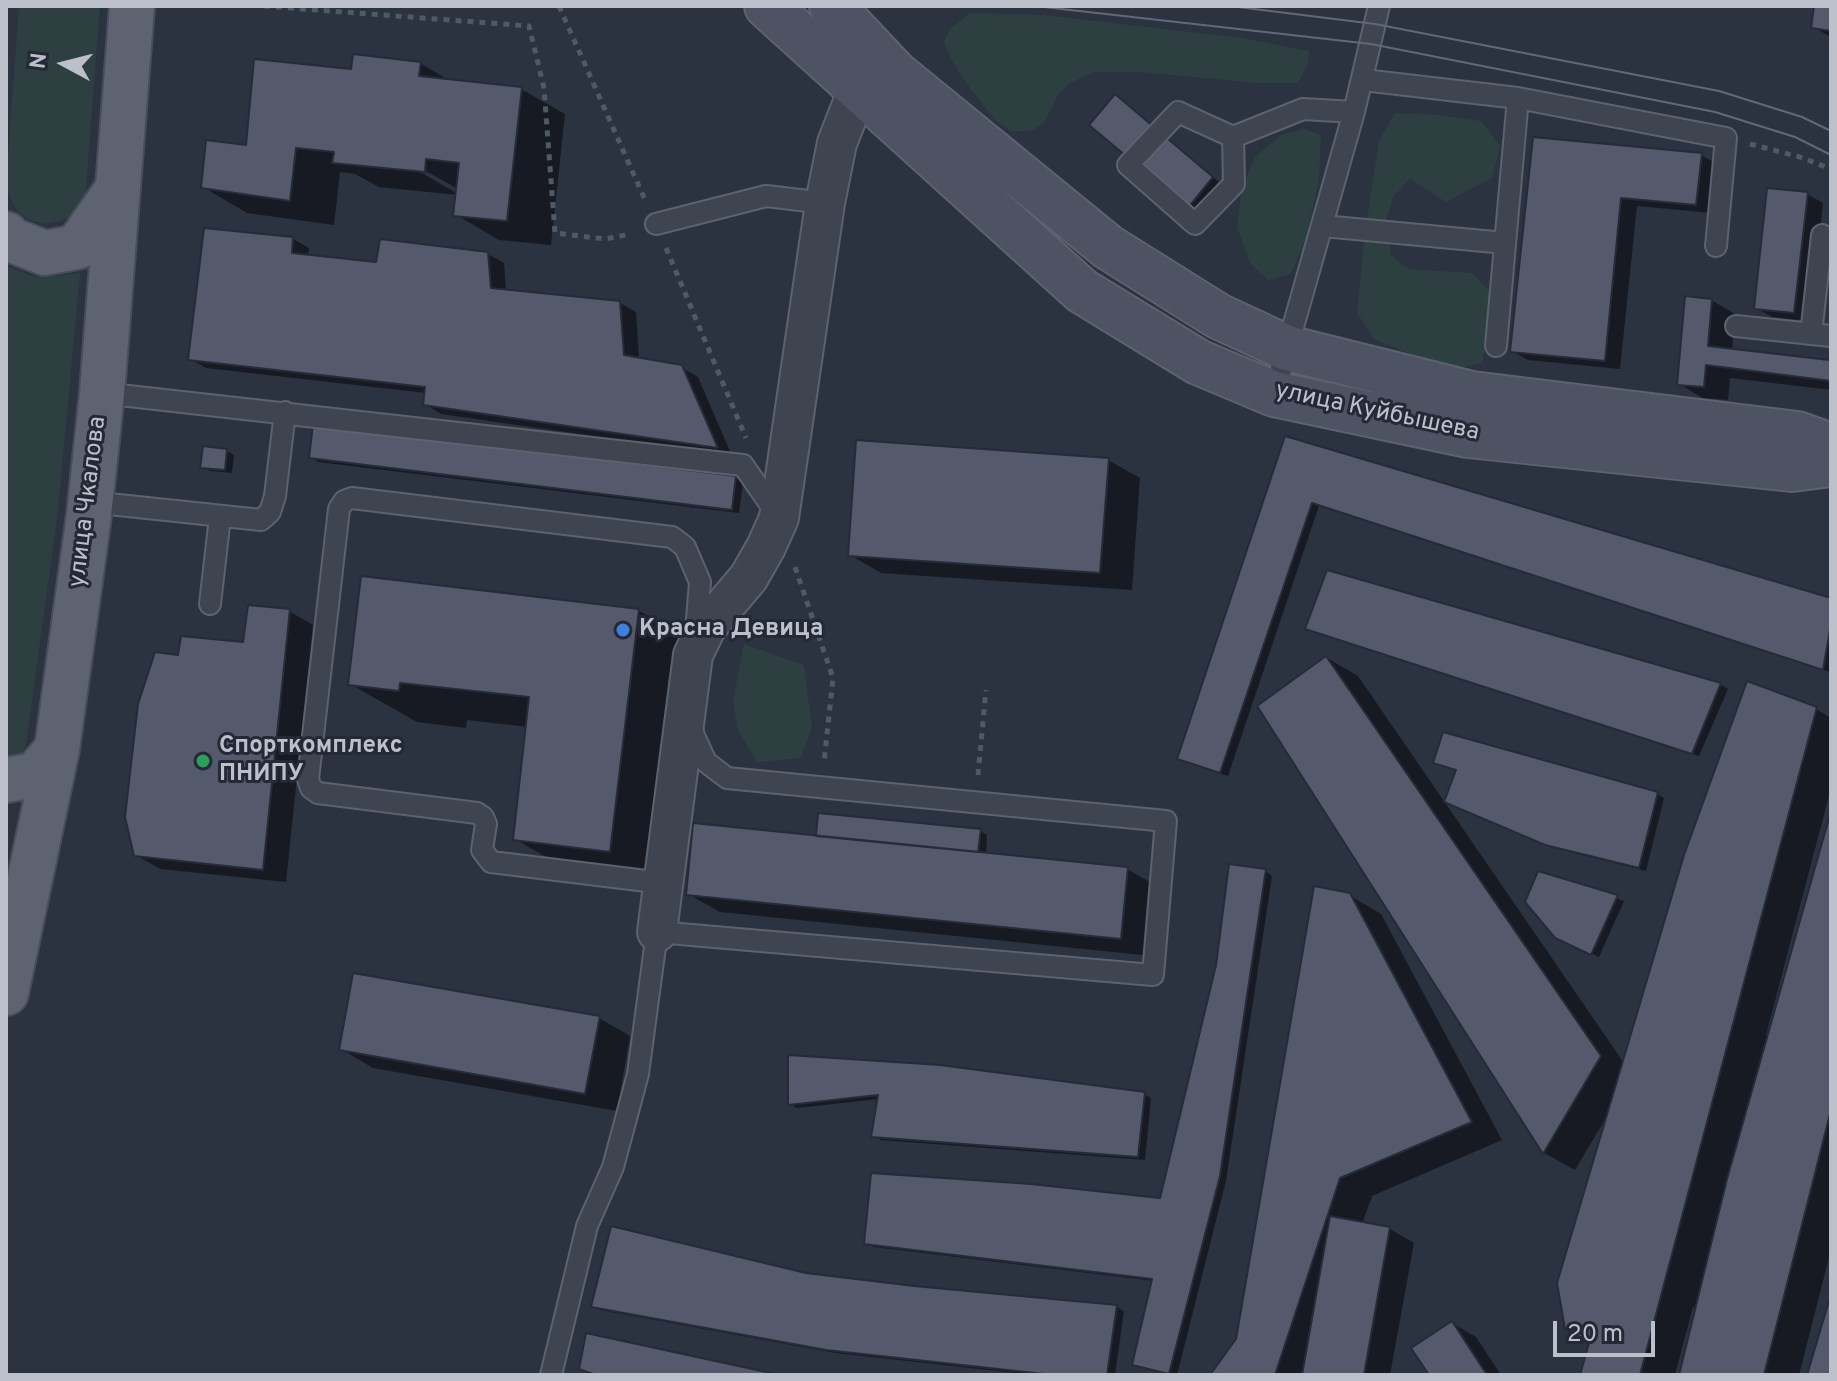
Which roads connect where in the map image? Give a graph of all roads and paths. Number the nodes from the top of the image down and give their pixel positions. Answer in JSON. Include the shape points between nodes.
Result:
{"nodes":[{"id":1,"x":132,"y":6,"type":"edge"},
{"id":2,"x":264,"y":6,"type":"edge"},
{"id":3,"x":389,"y":6,"type":"edge"},
{"id":4,"x":767,"y":6,"type":"edge"},
{"id":5,"x":832,"y":6,"type":"edge"},
{"id":6,"x":1379,"y":6,"type":"edge"},
{"id":7,"x":388,"y":15,"type":"junction"},
{"id":8,"x":1363,"y":80,"type":"junction"},
{"id":9,"x":859,"y":87,"type":"junction"},
{"id":10,"x":1518,"y":98,"type":"junction"},
{"id":11,"x":1354,"y":112,"type":"junction"},
{"id":12,"x":1233,"y":137,"type":"junction"},
{"id":13,"x":1726,"y":138,"type":"junction"},
{"id":14,"x":1831,"y":169,"type":"edge"},
{"id":15,"x":117,"y":190,"type":"junction"},
{"id":16,"x":825,"y":203,"type":"junction"},
{"id":17,"x":656,"y":224,"type":"dead end"},
{"id":18,"x":1323,"y":226,"type":"junction"},
{"id":19,"x":6,"y":234,"type":"edge"},
{"id":20,"x":628,"y":235,"type":"dead end"},
{"id":21,"x":1822,"y":235,"type":"dead end"},
{"id":22,"x":1505,"y":243,"type":"junction"},
{"id":23,"x":1716,"y":246,"type":"dead end"},
{"id":24,"x":1736,"y":326,"type":"dead end"},
{"id":25,"x":1821,"y":335,"type":"edge"},
{"id":26,"x":1496,"y":346,"type":"dead end"},
{"id":27,"x":1287,"y":348,"type":"junction"},
{"id":28,"x":102,"y":393,"type":"junction"},
{"id":29,"x":1274,"y":394,"type":"junction"},
{"id":30,"x":285,"y":412,"type":"junction"},
{"id":31,"x":1831,"y":446,"type":"edge"},
{"id":32,"x":1831,"y":464,"type":"edge"},
{"id":33,"x":90,"y":502,"type":"junction"},
{"id":34,"x":220,"y":517,"type":"junction"},
{"id":35,"x":779,"y":518,"type":"junction"},
{"id":36,"x":210,"y":604,"type":"dead end"},
{"id":37,"x":693,"y":655,"type":"junction"},
{"id":38,"x":986,"y":690,"type":"dead end"},
{"id":39,"x":687,"y":700,"type":"junction"},
{"id":40,"x":57,"y":749,"type":"junction"},
{"id":41,"x":6,"y":780,"type":"edge"},
{"id":42,"x":978,"y":780,"type":"dead end"},
{"id":43,"x":663,"y":883,"type":"junction"},
{"id":44,"x":657,"y":932,"type":"junction"},
{"id":45,"x":6,"y":993,"type":"edge"},
{"id":46,"x":551,"y":1375,"type":"edge"}],
"edges":[{"from":1,"to":15,"type":"main road","name":"улица Чкалова"},
{"from":2,"to":7,"type":"path"},
{"from":3,"to":7,"type":"path"},
{"from":4,"to":9,"type":"main road","name":"улица Куйбышева"},
{"from":5,"to":27,"type":"main road","name":"улица Куйбышева","via":[[895,73],[1108,247],[1218,316]]},
{"from":6,"to":8,"type":"lane"},
{"from":7,"to":20,"type":"path","via":[[529,26],[544,88],[555,233],[605,239]]},
{"from":8,"to":10,"type":"lane"},
{"from":8,"to":11,"type":"lane"},
{"from":9,"to":16,"type":"street","via":[[837,143]]},
{"from":9,"to":29,"type":"main road","name":"улица Куйбышева","via":[[1082,291],[1198,362]]},
{"from":10,"to":13,"type":"lane"},
{"from":10,"to":22,"type":"lane"},
{"from":11,"to":12,"type":"lane","via":[[1303,109]]},
{"from":11,"to":18,"type":"lane"},
{"from":12,"to":12,"type":"lane","via":[[1178,112],[1128,165],[1195,224],[1234,184]]},
{"from":13,"to":14,"type":"path"},
{"from":13,"to":23,"type":"lane"},
{"from":15,"to":19,"type":"main road","via":[[77,247],[45,253]]},
{"from":15,"to":28,"type":"main road","name":"улица Чкалова"},
{"from":16,"to":17,"type":"lane","via":[[766,196]]},
{"from":16,"to":35,"type":"street"},
{"from":18,"to":22,"type":"lane"},
{"from":18,"to":27,"type":"lane"},
{"from":21,"to":25,"type":"lane"},
{"from":22,"to":26,"type":"lane"},
{"from":24,"to":25,"type":"lane"},
{"from":27,"to":29,"type":"lane"},
{"from":27,"to":31,"type":"main road","name":"улица Куйбышева","via":[[1472,394],[1797,434]]},
{"from":28,"to":30,"type":"lane"},
{"from":28,"to":33,"type":"main road","name":"улица Чкалова"},
{"from":29,"to":32,"type":"main road","name":"улица Куйбышева","via":[[1468,435],[1792,469]]},
{"from":30,"to":34,"type":"lane","via":[[270,512],[261,520]]},
{"from":30,"to":35,"type":"lane","via":[[743,465]]},
{"from":33,"to":34,"type":"lane"},
{"from":33,"to":40,"type":"main road","name":"улица Чкалова"},
{"from":34,"to":36,"type":"lane"},
{"from":35,"to":37,"type":"street","via":[[749,577],[706,628]]},
{"from":37,"to":39,"type":"street"},
{"from":37,"to":43,"type":"lane","via":[[700,582],[685,547],[672,537],[352,498],[339,509],[311,788],[477,813],[486,824],[482,850],[491,862]]},
{"from":38,"to":42,"type":"path"},
{"from":39,"to":43,"type":"street"},
{"from":39,"to":44,"type":"lane","via":[[706,762],[727,778],[1166,821],[1153,975]]},
{"from":40,"to":41,"type":"main road","via":[[35,775]]},
{"from":40,"to":45,"type":"main road","name":"улица Чкалова"},
{"from":43,"to":44,"type":"street"},
{"from":44,"to":46,"type":"lane","via":[[638,1074],[613,1167],[587,1226]]}]}
